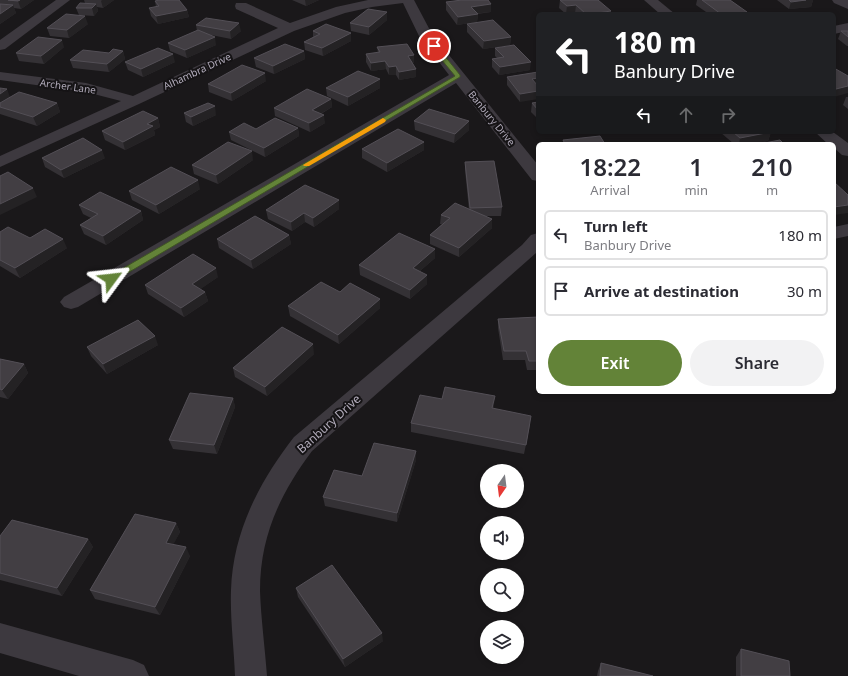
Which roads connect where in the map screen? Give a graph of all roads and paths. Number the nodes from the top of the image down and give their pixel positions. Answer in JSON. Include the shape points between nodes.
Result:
{"nodes":[{"id":1,"x":64,"y":0,"type":"edge"},
{"id":2,"x":400,"y":0,"type":"edge"},
{"id":3,"x":408,"y":0,"type":"edge"},
{"id":4,"x":650,"y":0,"type":"edge"},
{"id":5,"x":838,"y":0,"type":"edge"},
{"id":6,"x":241,"y":6,"type":"dead end"},
{"id":7,"x":845,"y":11,"type":"edge"},
{"id":8,"x":665,"y":12,"type":"edge"},
{"id":9,"x":848,"y":27,"type":"edge"},
{"id":10,"x":289,"y":28,"type":"junction"},
{"id":11,"x":836,"y":30,"type":"edge"},
{"id":12,"x":0,"y":46,"type":"edge"},
{"id":13,"x":0,"y":76,"type":"edge"},
{"id":14,"x":458,"y":76,"type":"junction"},
{"id":15,"x":134,"y":101,"type":"junction"},
{"id":16,"x":826,"y":134,"type":"edge"},
{"id":17,"x":848,"y":151,"type":"edge"},
{"id":18,"x":0,"y":162,"type":"edge"},
{"id":19,"x":536,"y":174,"type":"edge"},
{"id":20,"x":848,"y":230,"type":"edge"},
{"id":21,"x":836,"y":233,"type":"edge"},
{"id":22,"x":535,"y":247,"type":"edge"},
{"id":23,"x":71,"y":302,"type":"dead end"},
{"id":24,"x":0,"y":638,"type":"edge"},
{"id":25,"x":133,"y":676,"type":"edge"},
{"id":26,"x":251,"y":676,"type":"edge"}],
"edges":[{"from":1,"to":12,"type":"street"},
{"from":2,"to":10,"type":"street","name":"Alhambra Drive","via":[[342,10]]},
{"from":3,"to":14,"type":"street","name":"Banbury Drive","via":[[426,36]]},
{"from":4,"to":8,"type":"street"},
{"from":5,"to":7,"type":"street"},
{"from":6,"to":10,"type":"street"},
{"from":9,"to":11,"type":"street"},
{"from":10,"to":15,"type":"street","name":"Alhambra Drive"},
{"from":13,"to":15,"type":"street","name":"Archer Lane","via":[[100,90]]},
{"from":14,"to":19,"type":"street","name":"Banbury Drive"},
{"from":14,"to":23,"type":"street"},
{"from":15,"to":18,"type":"street","name":"Alhambra Drive"},
{"from":16,"to":17,"type":"street"},
{"from":20,"to":21,"type":"street"},
{"from":22,"to":26,"type":"street","name":"Banbury Drive","via":[[303,444],[285,466],[255,525],[249,553],[246,586]]},
{"from":24,"to":25,"type":"street"}]}
